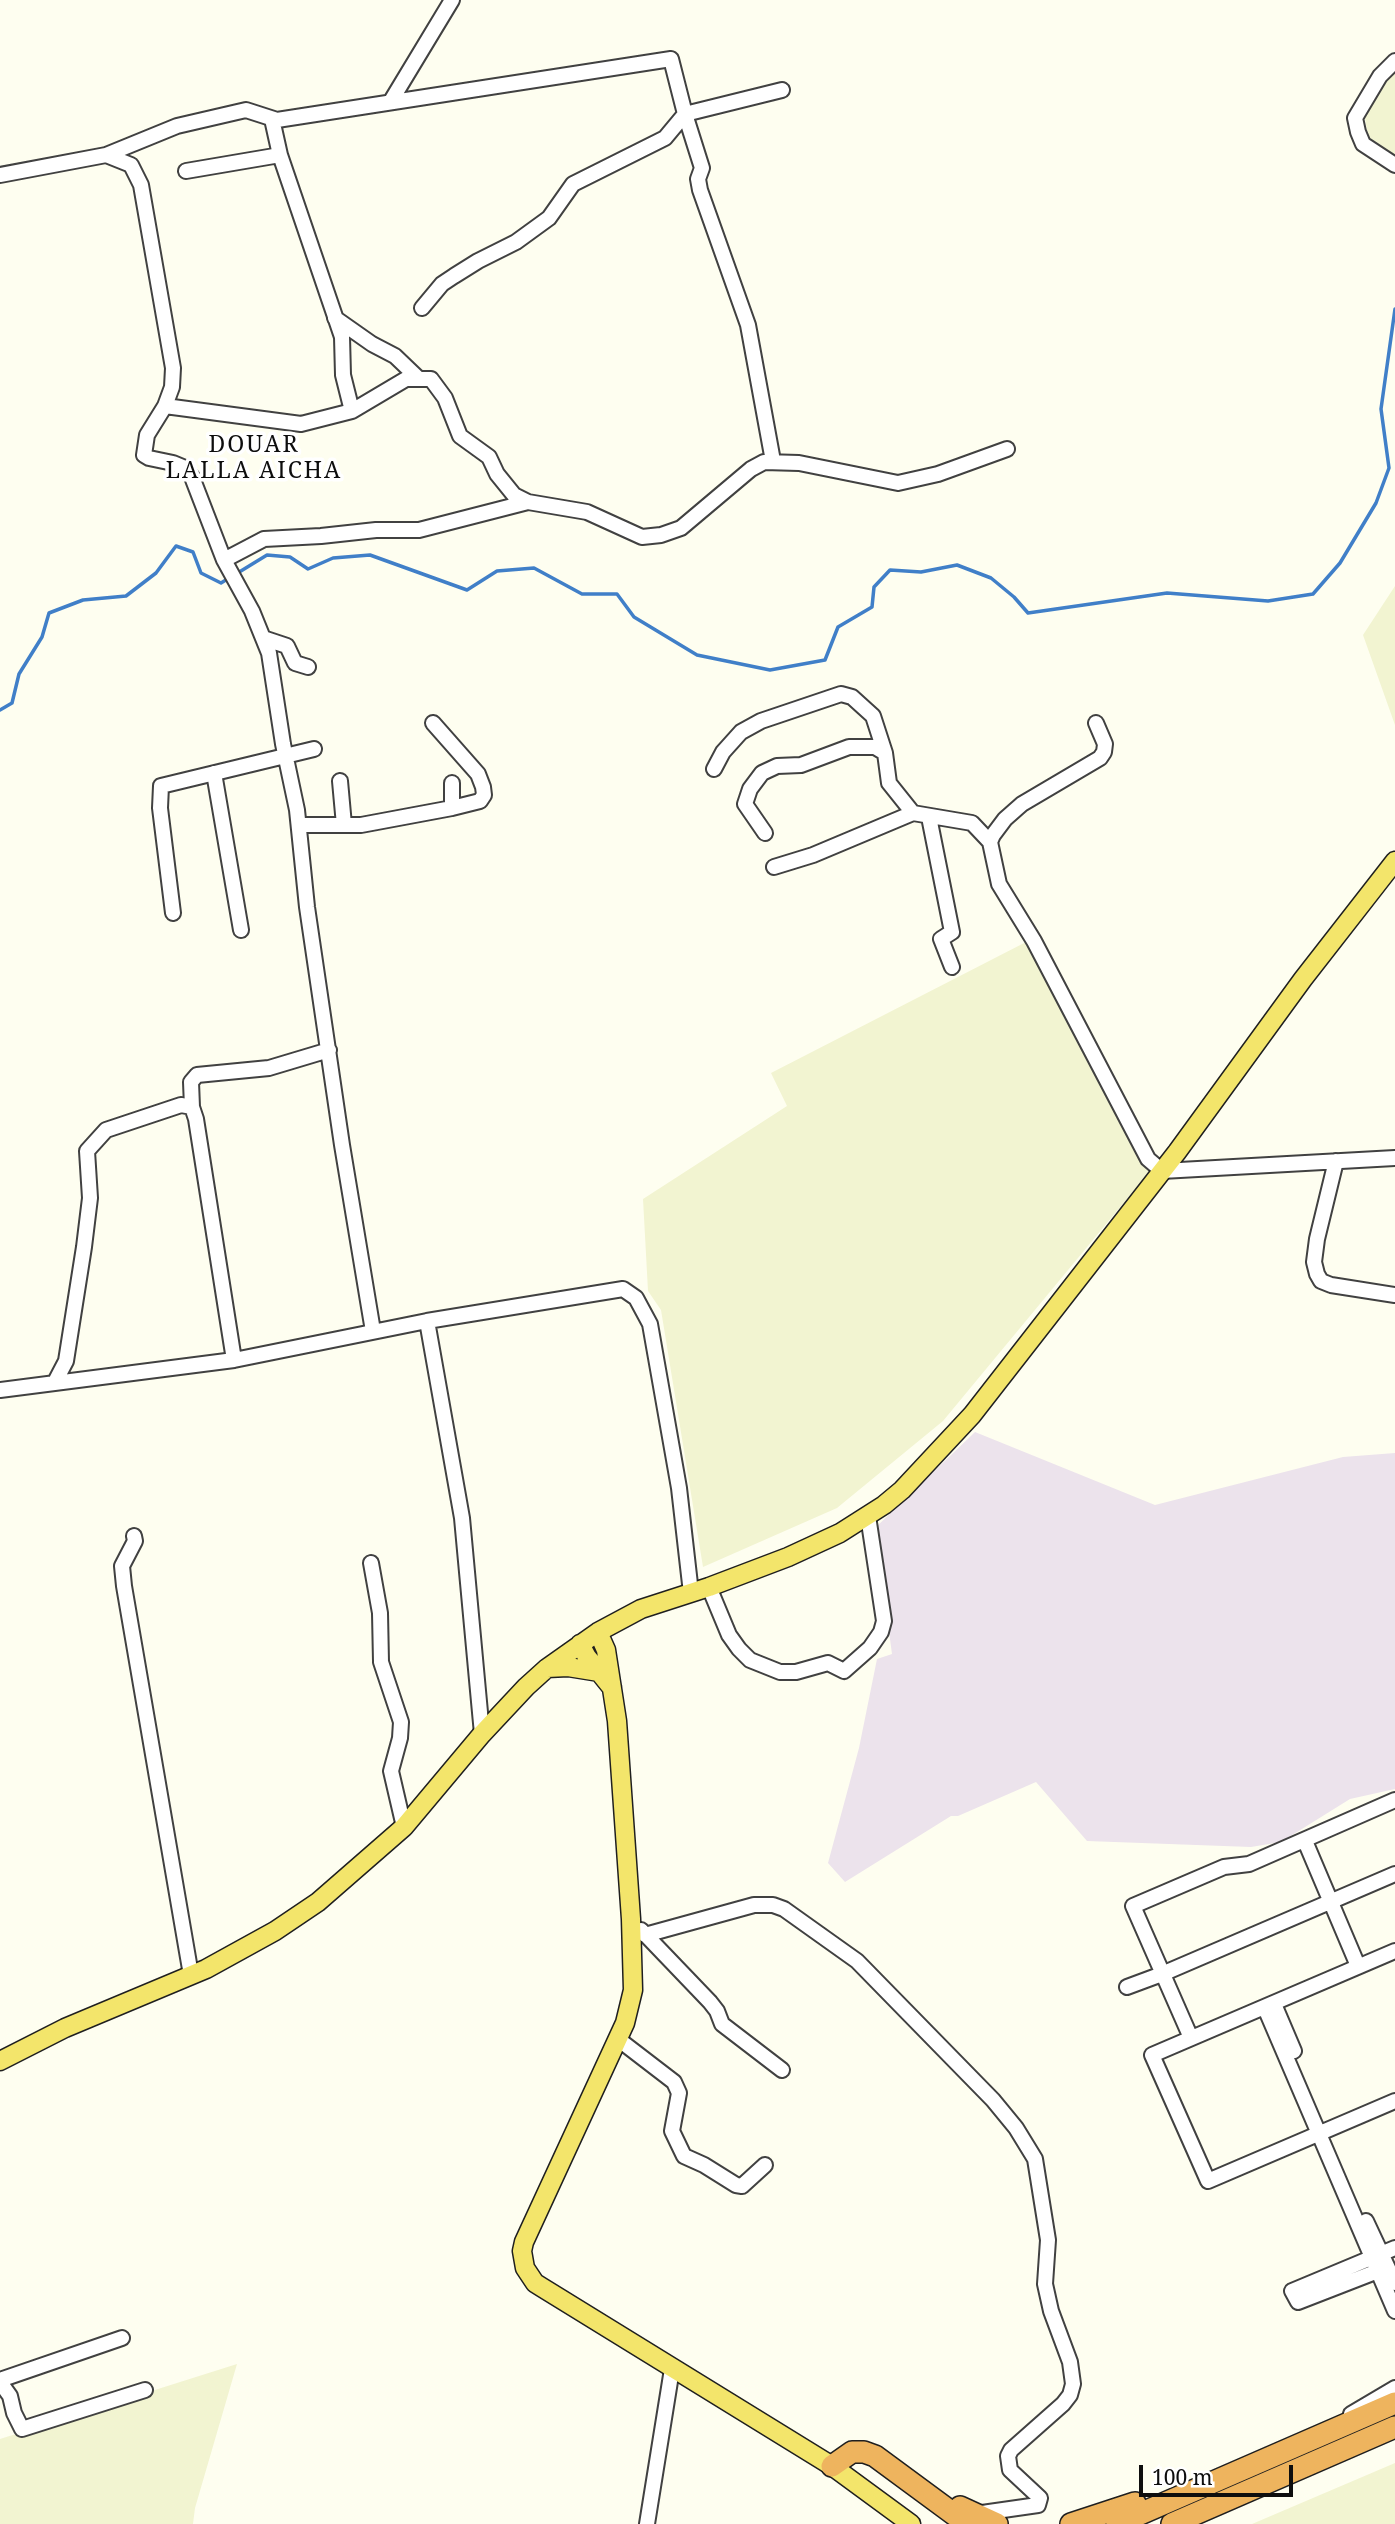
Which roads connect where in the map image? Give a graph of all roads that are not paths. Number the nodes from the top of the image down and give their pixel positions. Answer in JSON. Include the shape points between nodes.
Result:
{"nodes":[{"id":1,"x":452,"y":0,"type":"edge"},
{"id":2,"x":1395,"y":61,"type":"edge"},
{"id":3,"x":782,"y":90,"type":"dead end"},
{"id":4,"x":391,"y":101,"type":"junction"},
{"id":5,"x":685,"y":114,"type":"junction"},
{"id":6,"x":272,"y":119,"type":"junction"},
{"id":7,"x":106,"y":155,"type":"junction"},
{"id":8,"x":280,"y":155,"type":"junction"},
{"id":9,"x":1395,"y":165,"type":"edge"},
{"id":10,"x":186,"y":171,"type":"dead end"},
{"id":11,"x":0,"y":175,"type":"edge"},
{"id":12,"x":422,"y":308,"type":"dead end"},
{"id":13,"x":334,"y":317,"type":"junction"},
{"id":14,"x":419,"y":379,"type":"junction"},
{"id":15,"x":165,"y":406,"type":"junction"},
{"id":16,"x":352,"y":411,"type":"junction"},
{"id":17,"x":1007,"y":449,"type":"dead end"},
{"id":18,"x":773,"y":461,"type":"junction"},
{"id":19,"x":528,"y":502,"type":"junction"},
{"id":20,"x":225,"y":560,"type":"junction"},
{"id":21,"x":263,"y":638,"type":"junction"},
{"id":22,"x":308,"y":667,"type":"dead end"},
{"id":23,"x":433,"y":723,"type":"dead end"},
{"id":24,"x":1096,"y":723,"type":"dead end"},
{"id":25,"x":314,"y":749,"type":"dead end"},
{"id":26,"x":885,"y":753,"type":"junction"},
{"id":27,"x":286,"y":757,"type":"junction"},
{"id":28,"x":714,"y":769,"type":"dead end"},
{"id":29,"x":214,"y":773,"type":"junction"},
{"id":30,"x":340,"y":781,"type":"dead end"},
{"id":31,"x":453,"y":783,"type":"dead end"},
{"id":32,"x":452,"y":808,"type":"junction"},
{"id":33,"x":914,"y":813,"type":"junction"},
{"id":34,"x":929,"y":817,"type":"junction"},
{"id":35,"x":299,"y":825,"type":"junction"},
{"id":36,"x":344,"y":825,"type":"junction"},
{"id":37,"x":765,"y":832,"type":"dead end"},
{"id":38,"x":990,"y":842,"type":"junction"},
{"id":39,"x":1395,"y":861,"type":"edge"},
{"id":40,"x":774,"y":867,"type":"dead end"},
{"id":41,"x":173,"y":913,"type":"dead end"},
{"id":42,"x":241,"y":930,"type":"dead end"},
{"id":43,"x":952,"y":967,"type":"dead end"},
{"id":44,"x":329,"y":1051,"type":"junction"},
{"id":45,"x":192,"y":1107,"type":"junction"},
{"id":46,"x":1395,"y":1158,"type":"edge"},
{"id":47,"x":1336,"y":1161,"type":"junction"},
{"id":48,"x":1162,"y":1171,"type":"junction"},
{"id":49,"x":1395,"y":1295,"type":"edge"},
{"id":50,"x":426,"y":1321,"type":"junction"},
{"id":51,"x":373,"y":1331,"type":"junction"},
{"id":52,"x":234,"y":1360,"type":"junction"},
{"id":53,"x":55,"y":1382,"type":"junction"},
{"id":54,"x":0,"y":1390,"type":"edge"},
{"id":55,"x":868,"y":1516,"type":"junction"},
{"id":56,"x":134,"y":1536,"type":"dead end"},
{"id":57,"x":371,"y":1563,"type":"dead end"},
{"id":58,"x":709,"y":1587,"type":"junction"},
{"id":59,"x":691,"y":1592,"type":"junction"},
{"id":60,"x":617,"y":1621,"type":"junction"},
{"id":61,"x":598,"y":1632,"type":"junction"},
{"id":62,"x":580,"y":1644,"type":"junction"},
{"id":63,"x":547,"y":1668,"type":"junction"},
{"id":64,"x":604,"y":1668,"type":"junction"},
{"id":65,"x":482,"y":1734,"type":"junction"},
{"id":66,"x":1395,"y":1800,"type":"edge"},
{"id":67,"x":404,"y":1827,"type":"junction"},
{"id":68,"x":1305,"y":1841,"type":"junction"},
{"id":69,"x":1395,"y":1874,"type":"edge"},
{"id":70,"x":1331,"y":1901,"type":"junction"},
{"id":71,"x":631,"y":1919,"type":"junction"},
{"id":72,"x":645,"y":1935,"type":"junction"},
{"id":73,"x":1395,"y":1951,"type":"edge"},
{"id":74,"x":1359,"y":1966,"type":"junction"},
{"id":75,"x":1163,"y":1974,"type":"junction"},
{"id":76,"x":191,"y":1975,"type":"junction"},
{"id":77,"x":1127,"y":1987,"type":"dead end"},
{"id":78,"x":1269,"y":2006,"type":"junction"},
{"id":79,"x":1191,"y":2038,"type":"junction"},
{"id":80,"x":618,"y":2039,"type":"junction"},
{"id":81,"x":0,"y":2061,"type":"edge"},
{"id":82,"x":782,"y":2070,"type":"dead end"},
{"id":83,"x":1395,"y":2101,"type":"edge"},
{"id":84,"x":1324,"y":2131,"type":"junction"},
{"id":85,"x":765,"y":2165,"type":"dead end"},
{"id":86,"x":1395,"y":2248,"type":"edge"},
{"id":87,"x":1382,"y":2263,"type":"edge"},
{"id":88,"x":1395,"y":2283,"type":"edge"},
{"id":89,"x":1395,"y":2311,"type":"edge"},
{"id":90,"x":122,"y":2338,"type":"dead end"},
{"id":91,"x":672,"y":2369,"type":"junction"},
{"id":92,"x":0,"y":2381,"type":"edge"},
{"id":93,"x":1395,"y":2388,"type":"edge"},
{"id":94,"x":145,"y":2390,"type":"dead end"},
{"id":95,"x":1395,"y":2403,"type":"edge"},
{"id":96,"x":1395,"y":2427,"type":"edge"},
{"id":97,"x":1337,"y":2428,"type":"junction"},
{"id":98,"x":832,"y":2466,"type":"junction"},
{"id":99,"x":1195,"y":2489,"type":"junction"},
{"id":100,"x":971,"y":2519,"type":"edge"},
{"id":101,"x":647,"y":2524,"type":"edge"},
{"id":102,"x":911,"y":2524,"type":"edge"},
{"id":103,"x":997,"y":2524,"type":"edge"},
{"id":104,"x":1071,"y":2524,"type":"edge"},
{"id":105,"x":1117,"y":2524,"type":"edge"},
{"id":106,"x":1172,"y":2524,"type":"edge"}],
"edges":[{"from":1,"to":4,"type":"street"},
{"from":2,"to":9,"type":"street","via":[[1380,76],[1355,118],[1363,144]]},
{"from":3,"to":5,"type":"street"},
{"from":4,"to":5,"type":"street","via":[[671,59]]},
{"from":4,"to":6,"type":"street"},
{"from":5,"to":12,"type":"street","via":[[665,138],[573,184],[549,218],[442,284]]},
{"from":5,"to":18,"type":"street","via":[[702,168],[700,190],[748,325]]},
{"from":6,"to":7,"type":"street","via":[[246,110],[177,126]]},
{"from":6,"to":8,"type":"street"},
{"from":7,"to":11,"type":"street"},
{"from":7,"to":15,"type":"street","via":[[131,164],[141,185],[173,368]]},
{"from":8,"to":10,"type":"street"},
{"from":8,"to":13,"type":"street"},
{"from":13,"to":14,"type":"street","via":[[395,356]]},
{"from":13,"to":16,"type":"street","via":[[342,337]]},
{"from":14,"to":16,"type":"street","via":[[406,379]]},
{"from":14,"to":19,"type":"street","via":[[431,379],[445,398],[460,436],[489,457],[514,495]]},
{"from":15,"to":16,"type":"street","via":[[301,424]]},
{"from":15,"to":20,"type":"street","via":[[147,435],[144,455],[185,468],[192,477]]},
{"from":17,"to":18,"type":"street","via":[[898,483]]},
{"from":18,"to":19,"type":"street","via":[[751,469],[681,528],[661,535],[642,537],[587,512]]},
{"from":19,"to":20,"type":"street","via":[[419,530],[264,539]]},
{"from":20,"to":21,"type":"street"},
{"from":21,"to":22,"type":"street","via":[[287,646],[295,663]]},
{"from":21,"to":27,"type":"street"},
{"from":23,"to":32,"type":"street","via":[[478,774],[483,788],[480,801]]},
{"from":24,"to":38,"type":"street","via":[[1105,744],[1100,758],[1022,804]]},
{"from":25,"to":27,"type":"street"},
{"from":26,"to":28,"type":"street","via":[[873,716],[852,697],[841,694],[741,732]]},
{"from":26,"to":33,"type":"street","via":[[889,783]]},
{"from":26,"to":37,"type":"street","via":[[875,747],[849,747],[762,774],[745,804]]},
{"from":27,"to":29,"type":"street"},
{"from":27,"to":35,"type":"street"},
{"from":29,"to":41,"type":"street","via":[[161,786]]},
{"from":29,"to":42,"type":"street"},
{"from":30,"to":36,"type":"street"},
{"from":31,"to":32,"type":"street"},
{"from":32,"to":36,"type":"street"},
{"from":33,"to":34,"type":"street"},
{"from":33,"to":40,"type":"street"},
{"from":34,"to":38,"type":"street","via":[[972,823]]},
{"from":34,"to":43,"type":"street","via":[[952,932],[941,939]]},
{"from":35,"to":36,"type":"street"},
{"from":35,"to":44,"type":"street"},
{"from":38,"to":48,"type":"street","via":[[999,884],[1149,1159]]},
{"from":39,"to":48,"type":"main road"},
{"from":44,"to":45,"type":"street","via":[[269,1068],[198,1075],[191,1082]]},
{"from":44,"to":51,"type":"street"},
{"from":45,"to":52,"type":"street"},
{"from":45,"to":53,"type":"street","via":[[181,1105],[106,1130],[87,1151],[90,1198],[84,1247],[66,1361]]},
{"from":46,"to":47,"type":"street"},
{"from":47,"to":48,"type":"street"},
{"from":47,"to":49,"type":"street","via":[[1317,1239],[1317,1274],[1331,1284]]},
{"from":48,"to":55,"type":"main road","via":[[972,1415],[902,1490]]},
{"from":50,"to":51,"type":"street"},
{"from":50,"to":59,"type":"street","via":[[623,1289],[636,1298],[650,1324],[679,1488]]},
{"from":50,"to":65,"type":"street","via":[[462,1518]]},
{"from":51,"to":52,"type":"street"},
{"from":52,"to":53,"type":"street"},
{"from":53,"to":54,"type":"street"},
{"from":55,"to":58,"type":"main road","via":[[789,1557]]},
{"from":55,"to":58,"type":"street","via":[[884,1621],[870,1648],[844,1671],[828,1663],[780,1672],[750,1660],[729,1635]]},
{"from":56,"to":76,"type":"street","via":[[122,1566],[124,1586]]},
{"from":57,"to":67,"type":"street","via":[[380,1613],[381,1662],[401,1722],[391,1771]]},
{"from":58,"to":59,"type":"main road"},
{"from":59,"to":60,"type":"main road"},
{"from":60,"to":61,"type":"main road"},
{"from":60,"to":64,"type":"main road"},
{"from":61,"to":62,"type":"main road"},
{"from":61,"to":64,"type":"main road","via":[[605,1645]]},
{"from":62,"to":63,"type":"main road"},
{"from":62,"to":64,"type":"main road"},
{"from":63,"to":64,"type":"main road"},
{"from":63,"to":65,"type":"main road"},
{"from":64,"to":71,"type":"main road","via":[[617,1721]]},
{"from":65,"to":67,"type":"main road"},
{"from":66,"to":68,"type":"street"},
{"from":67,"to":76,"type":"main road","via":[[318,1902],[275,1931]]},
{"from":68,"to":70,"type":"street"},
{"from":68,"to":75,"type":"street","via":[[1249,1864],[1224,1867],[1133,1906]]},
{"from":69,"to":70,"type":"street"},
{"from":70,"to":74,"type":"street"},
{"from":70,"to":75,"type":"street","via":[[1249,1945]]},
{"from":71,"to":72,"type":"street"},
{"from":71,"to":80,"type":"main road","via":[[633,1990]]},
{"from":72,"to":82,"type":"street","via":[[710,2001],[722,2024]]},
{"from":72,"to":100,"type":"street","via":[[754,1905],[784,1909],[857,1961],[993,2100],[1035,2159],[1048,2240],[1045,2284],[1073,2384],[1067,2400],[1007,2456],[1010,2470],[1040,2498],[1038,2505]]},
{"from":73,"to":74,"type":"street"},
{"from":74,"to":78,"type":"street"},
{"from":75,"to":77,"type":"street"},
{"from":75,"to":79,"type":"street"},
{"from":76,"to":81,"type":"main road"},
{"from":78,"to":79,"type":"street"},
{"from":78,"to":84,"type":"street"},
{"from":79,"to":84,"type":"street","via":[[1152,2055],[1209,2182]]},
{"from":80,"to":85,"type":"street","via":[[674,2082],[679,2093],[672,2131],[684,2156],[742,2186]]},
{"from":80,"to":91,"type":"main road","via":[[527,2234],[523,2260],[535,2283]]},
{"from":83,"to":84,"type":"street"},
{"from":84,"to":87,"type":"street"},
{"from":86,"to":87,"type":"street"},
{"from":87,"to":87,"type":"street","via":[[1292,2291],[1298,2302]]},
{"from":87,"to":88,"type":"street"},
{"from":87,"to":89,"type":"street"},
{"from":90,"to":92,"type":"street"},
{"from":91,"to":98,"type":"main road"},
{"from":91,"to":101,"type":"street"},
{"from":92,"to":94,"type":"street","via":[[22,2429]]},
{"from":93,"to":97,"type":"street","via":[[1353,2412]]},
{"from":95,"to":97,"type":"highway"},
{"from":96,"to":106,"type":"highway"},
{"from":97,"to":99,"type":"highway"},
{"from":98,"to":100,"type":"highway","via":[[852,2452],[901,2458]]},
{"from":98,"to":102,"type":"main road"},
{"from":99,"to":104,"type":"highway"},
{"from":99,"to":105,"type":"highway"},
{"from":100,"to":103,"type":"highway"}]}
